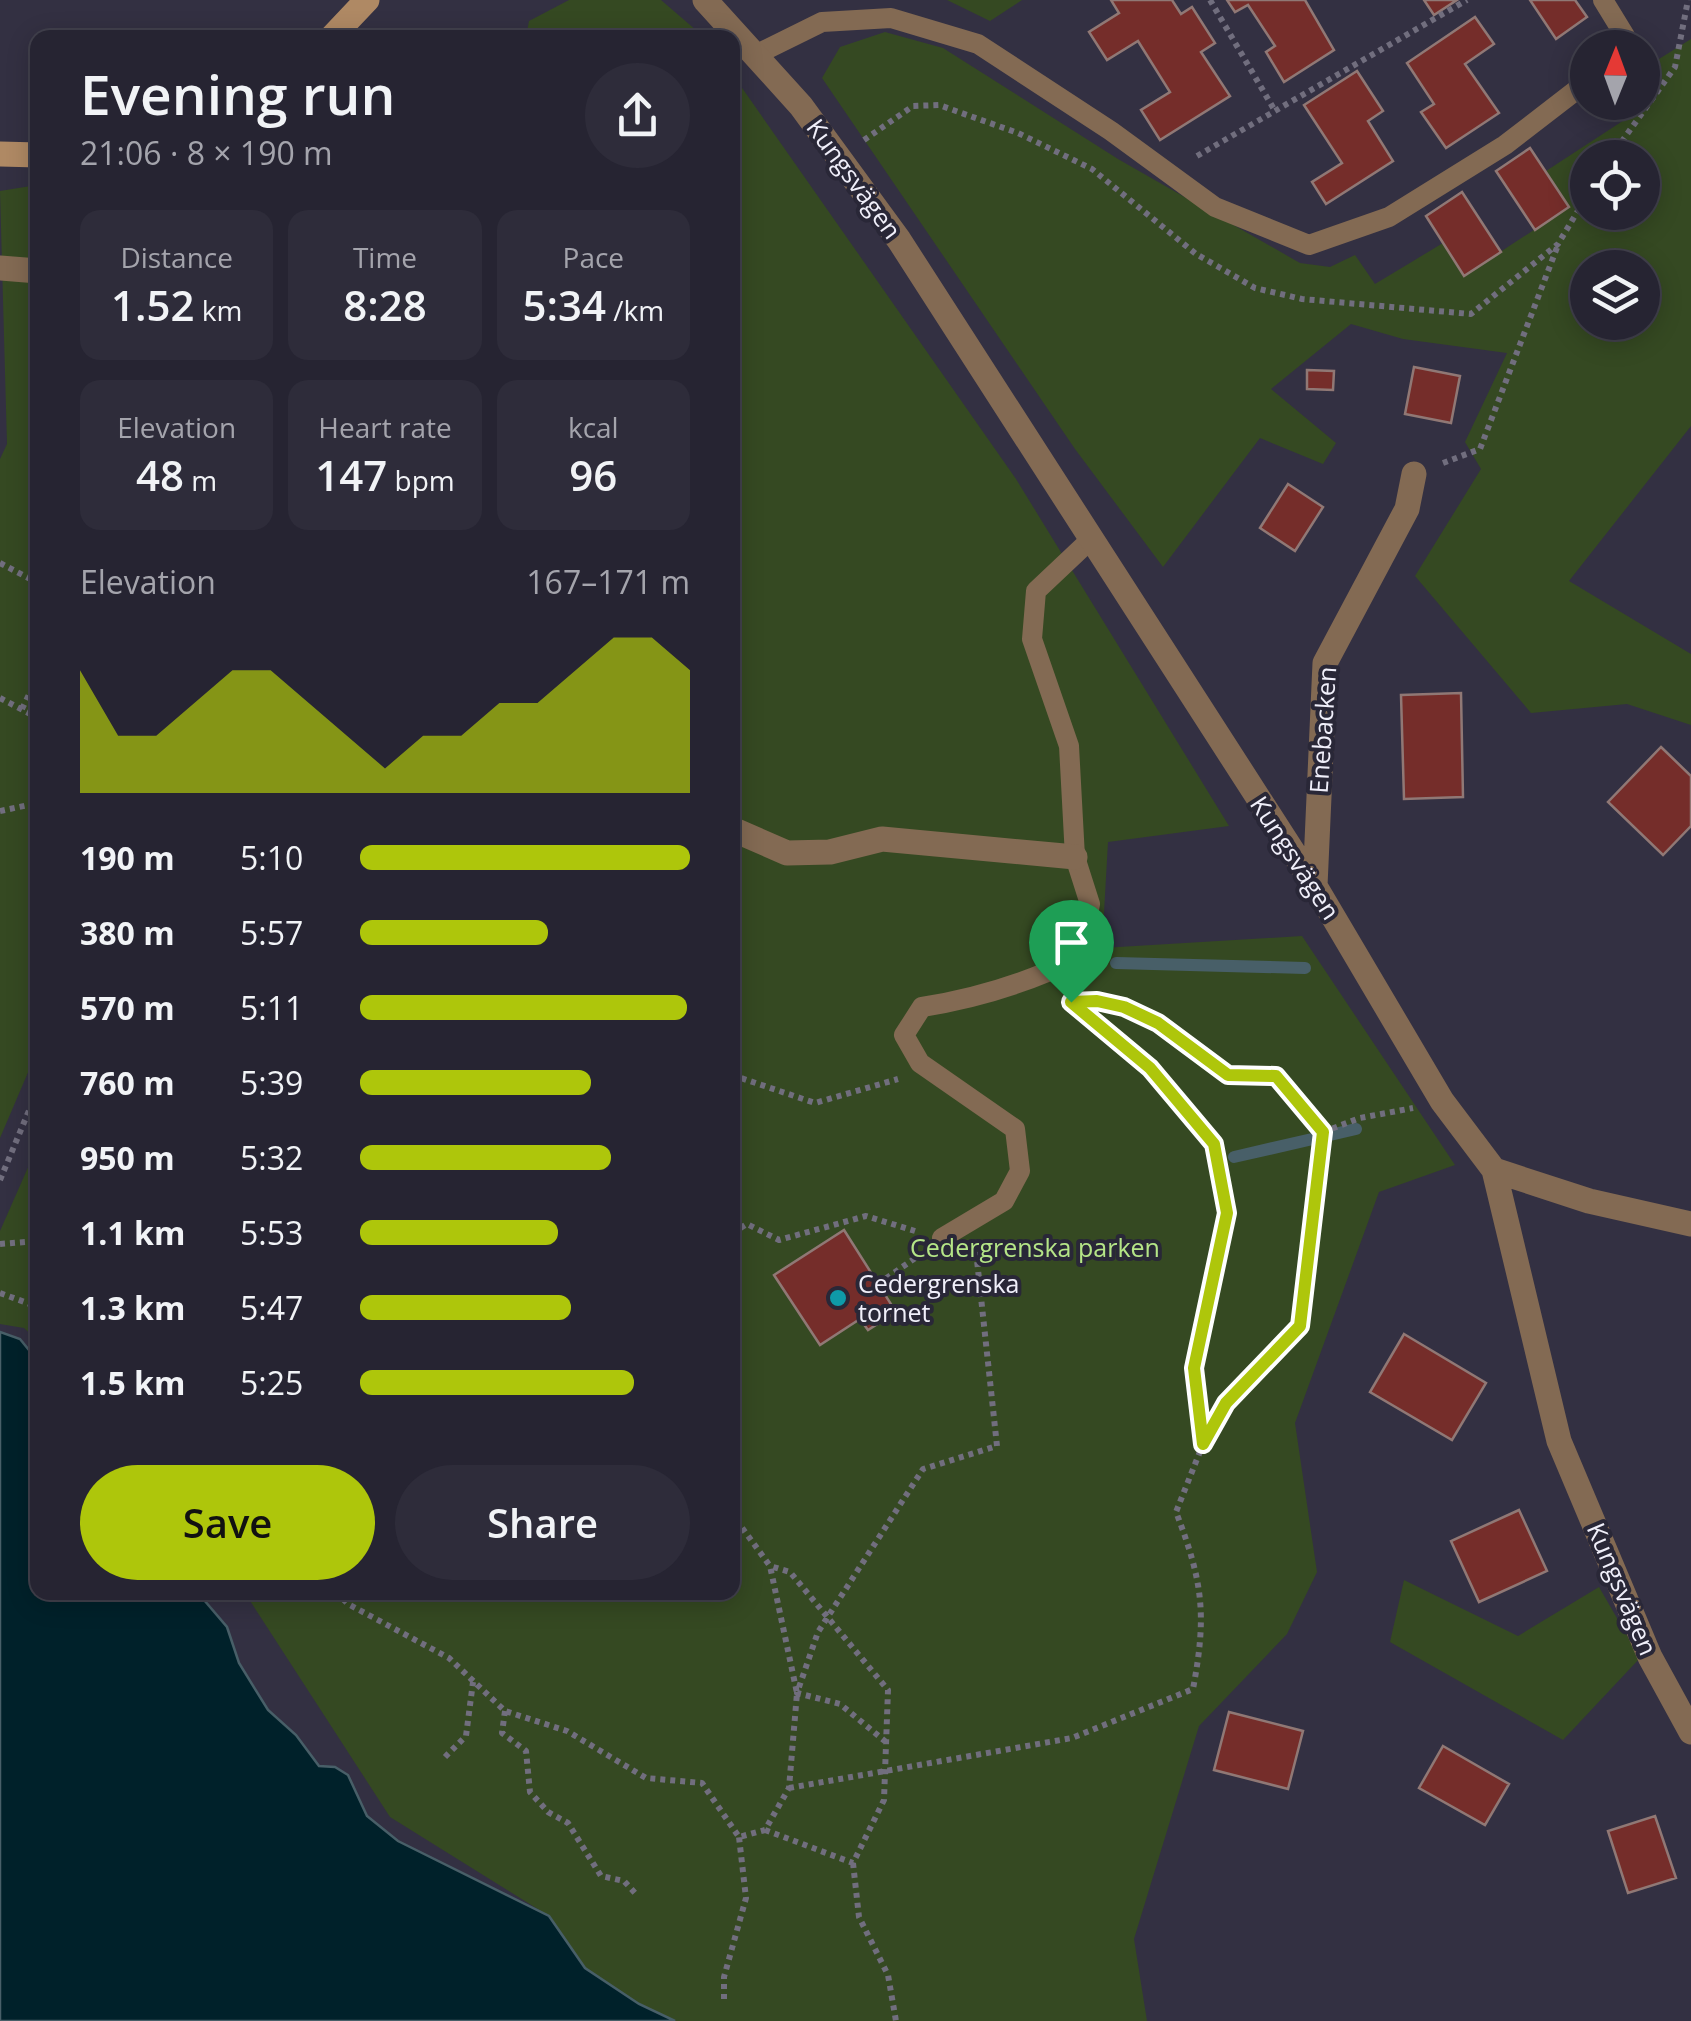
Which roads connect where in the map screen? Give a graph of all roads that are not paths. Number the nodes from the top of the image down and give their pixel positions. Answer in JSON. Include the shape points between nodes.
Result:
{"nodes":[{"id":1,"x":366,"y":0,"type":"edge"},
{"id":2,"x":705,"y":0,"type":"edge"},
{"id":3,"x":1603,"y":0,"type":"edge"},
{"id":4,"x":338,"y":30,"type":"edge"},
{"id":5,"x":732,"y":30,"type":"edge"},
{"id":6,"x":1617,"y":30,"type":"edge"},
{"id":7,"x":740,"y":38,"type":"edge"},
{"id":8,"x":755,"y":55,"type":"junction"},
{"id":9,"x":1570,"y":95,"type":"edge"},
{"id":10,"x":0,"y":154,"type":"edge"},
{"id":11,"x":30,"y":155,"type":"edge"},
{"id":12,"x":0,"y":268,"type":"edge"},
{"id":13,"x":30,"y":270,"type":"edge"},
{"id":14,"x":1414,"y":474,"type":"road end"},
{"id":15,"x":1088,"y":541,"type":"junction"},
{"id":16,"x":740,"y":833,"type":"edge"},
{"id":17,"x":1075,"y":857,"type":"junction"},
{"id":18,"x":1315,"y":886,"type":"junction"},
{"id":19,"x":1494,"y":1170,"type":"junction"},
{"id":20,"x":1691,"y":1224,"type":"edge"},
{"id":21,"x":942,"y":1238,"type":"road end"},
{"id":22,"x":1691,"y":1732,"type":"edge"}],
"edges":[{"from":1,"to":4,"type":"street"},
{"from":2,"to":5,"type":"street","name":"Kungsvägen"},
{"from":3,"to":6,"type":"lane"},
{"from":7,"to":8,"type":"street","name":"Kungsvägen"},
{"from":8,"to":9,"type":"lane","via":[[822,22],[891,18],[978,44],[1215,207],[1309,245],[1390,217]]},
{"from":8,"to":15,"type":"street","name":"Kungsvägen","via":[[899,240]]},
{"from":10,"to":11,"type":"street"},
{"from":12,"to":13,"type":"street"},
{"from":14,"to":18,"type":"street","name":"Enebacken","via":[[1407,509],[1325,663]]},
{"from":15,"to":17,"type":"lane","via":[[1036,591],[1032,639],[1069,746]]},
{"from":15,"to":18,"type":"street","name":"Kungsvägen"},
{"from":16,"to":17,"type":"street","via":[[787,853],[830,852],[882,839]]},
{"from":17,"to":21,"type":"lane","via":[[1090,904],[1080,957],[982,997],[922,1007],[904,1035],[930,1070],[1015,1130],[1020,1171],[1004,1201]]},
{"from":18,"to":19,"type":"street","name":"Kungsvägen","via":[[1442,1101]]},
{"from":19,"to":20,"type":"street"},
{"from":19,"to":22,"type":"street","name":"Kungsvägen","via":[[1559,1440],[1650,1657]]}]}
